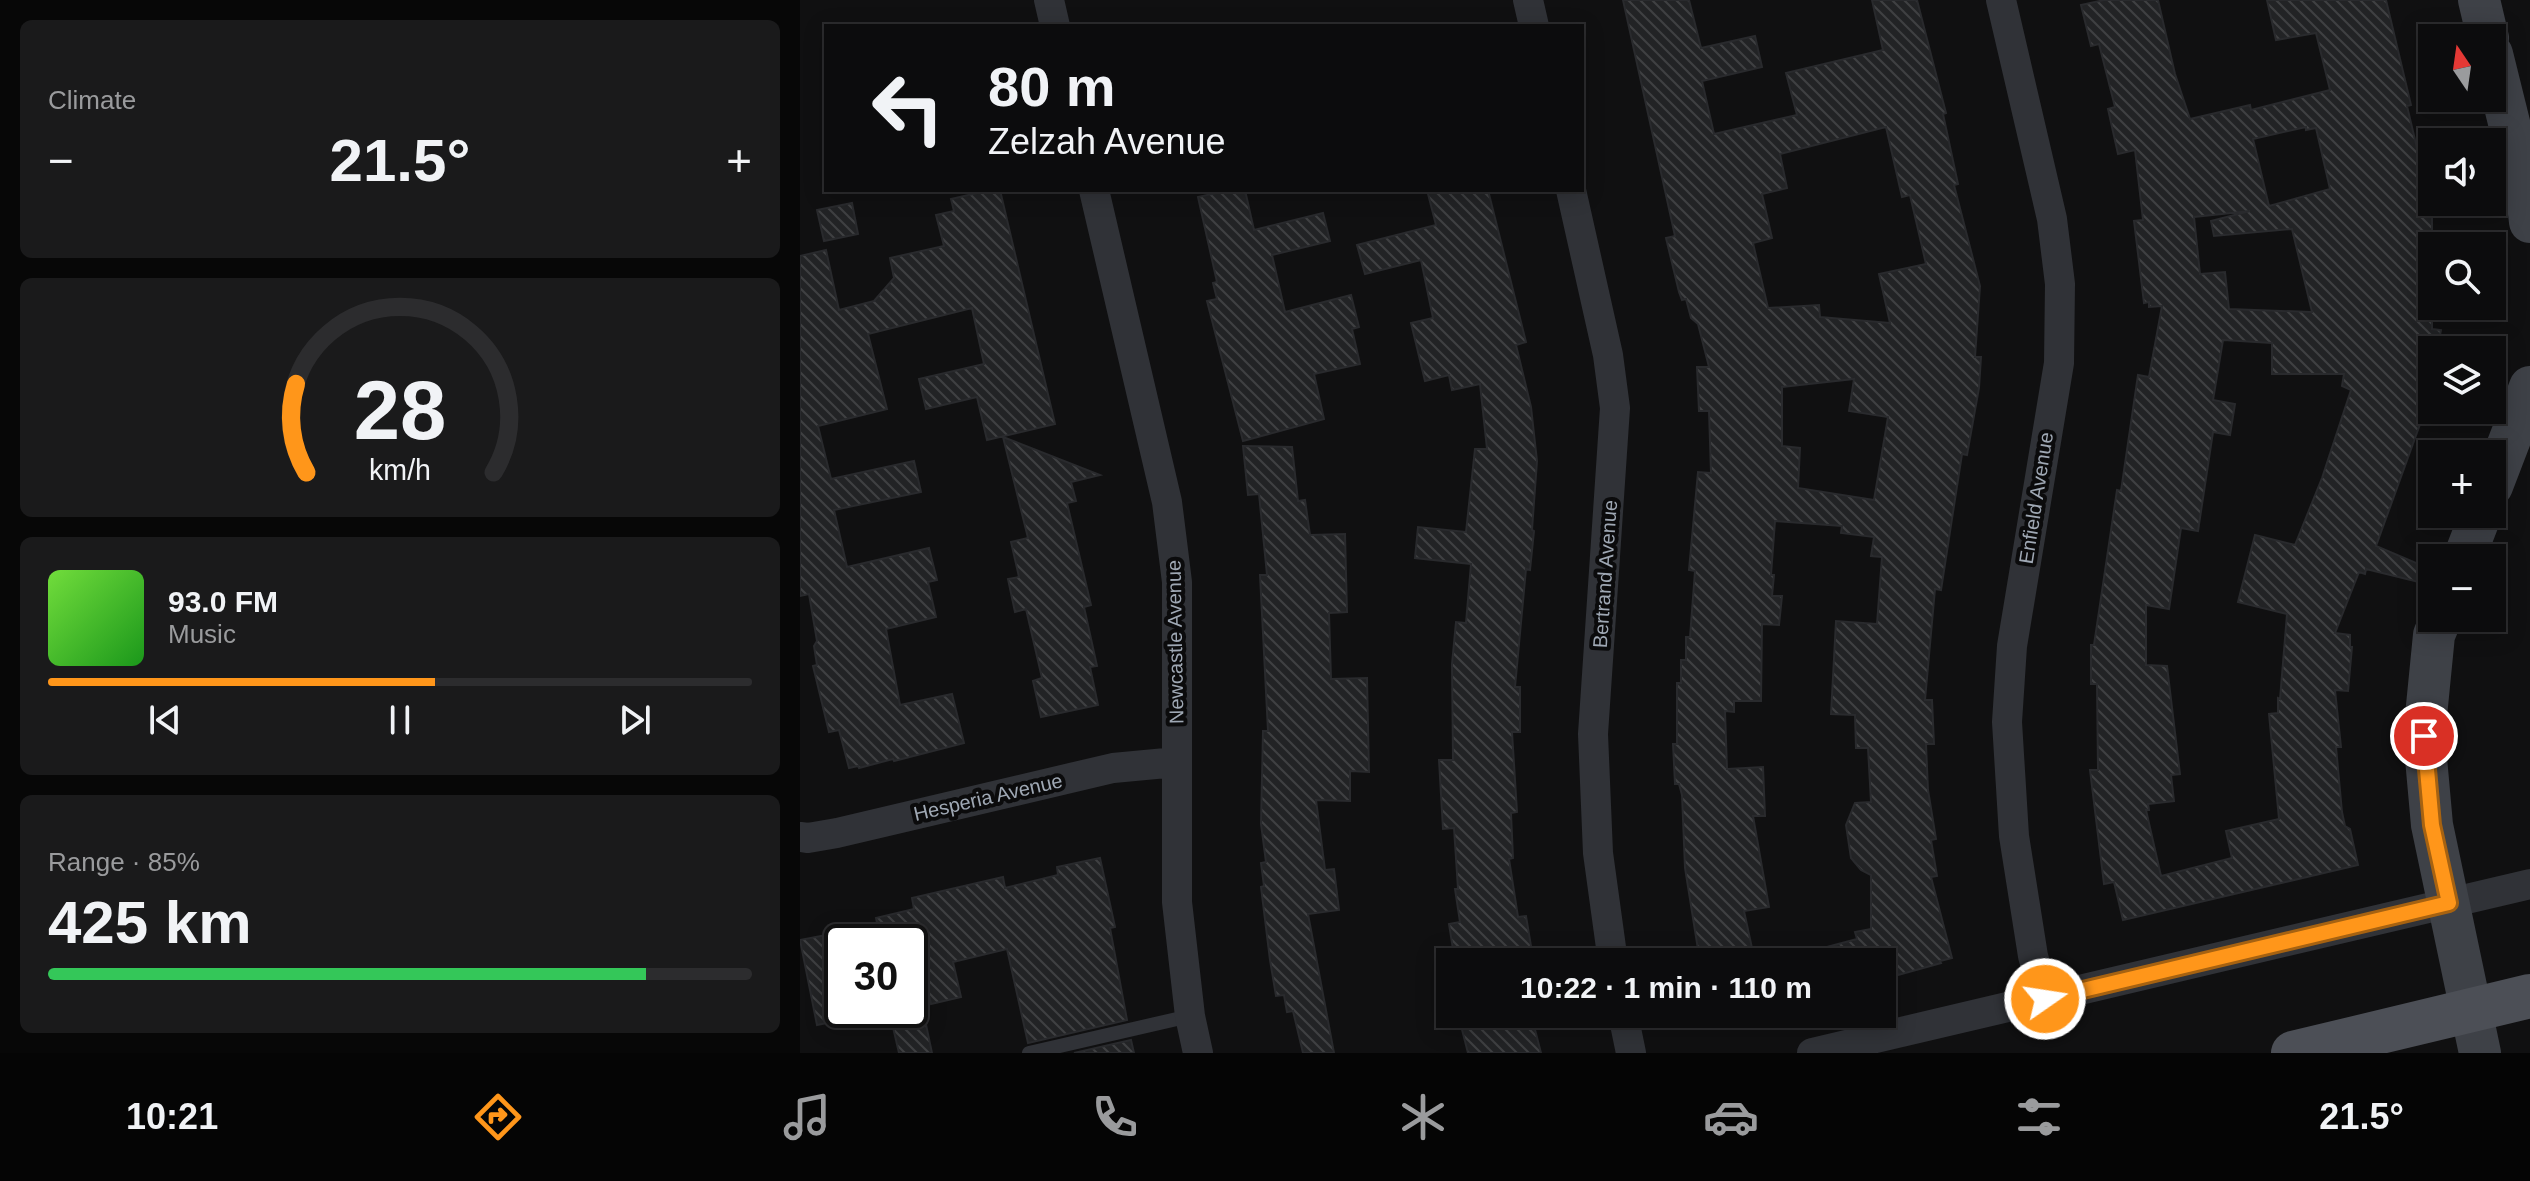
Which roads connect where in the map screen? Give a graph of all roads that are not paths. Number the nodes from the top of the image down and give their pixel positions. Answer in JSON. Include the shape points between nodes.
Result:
{"nodes":[{"id":1,"x":1049,"y":0,"type":"edge"},
{"id":2,"x":1528,"y":0,"type":"edge"},
{"id":3,"x":2001,"y":0,"type":"edge"},
{"id":4,"x":2479,"y":0,"type":"edge"},
{"id":5,"x":1055,"y":24,"type":"edge"},
{"id":6,"x":1534,"y":24,"type":"edge"},
{"id":7,"x":2485,"y":24,"type":"edge"},
{"id":8,"x":2506,"y":110,"type":"edge"},
{"id":9,"x":1094,"y":192,"type":"edge"},
{"id":10,"x":1571,"y":192,"type":"edge"},
{"id":11,"x":2530,"y":222,"type":"edge"},
{"id":12,"x":2530,"y":387,"type":"edge"},
{"id":13,"x":2506,"y":450,"type":"edge"},
{"id":14,"x":2435,"y":632,"type":"edge"},
{"id":15,"x":1177,"y":762,"type":"junction"},
{"id":16,"x":800,"y":837,"type":"edge"},
{"id":17,"x":2530,"y":884,"type":"edge"},
{"id":18,"x":2449,"y":903,"type":"junction"},
{"id":19,"x":1611,"y":948,"type":"edge"},
{"id":20,"x":2530,"y":996,"type":"edge"},
{"id":21,"x":2045,"y":999,"type":"junction"},
{"id":22,"x":2471,"y":1010,"type":"junction"},
{"id":23,"x":1190,"y":1016,"type":"junction"},
{"id":24,"x":1626,"y":1028,"type":"edge"},
{"id":25,"x":1029,"y":1053,"type":"edge"},
{"id":26,"x":1198,"y":1053,"type":"edge"},
{"id":27,"x":1631,"y":1053,"type":"edge"},
{"id":28,"x":1812,"y":1053,"type":"edge"},
{"id":29,"x":2293,"y":1053,"type":"edge"},
{"id":30,"x":2480,"y":1053,"type":"edge"}],
"edges":[{"from":1,"to":5,"type":"street"},
{"from":2,"to":6,"type":"street"},
{"from":3,"to":21,"type":"street","name":"Enfield Avenue","via":[[2052,219],[2060,284],[2059,363],[2012,646],[2007,722],[2014,836]]},
{"from":4,"to":7,"type":"street"},
{"from":8,"to":11,"type":"street"},
{"from":9,"to":15,"type":"street","name":"Newcastle Avenue","via":[[1167,502],[1177,582]]},
{"from":10,"to":19,"type":"street","name":"Bertrand Avenue","via":[[1615,408],[1593,734],[1598,853]]},
{"from":12,"to":13,"type":"street"},
{"from":14,"to":18,"type":"street","via":[[2424,736],[2432,825]]},
{"from":15,"to":16,"type":"street","name":"Hesperia Avenue","via":[[1113,768],[837,833]]},
{"from":15,"to":23,"type":"street","name":"Newcastle Avenue","via":[[1177,902]]},
{"from":17,"to":18,"type":"street"},
{"from":18,"to":21,"type":"street"},
{"from":18,"to":22,"type":"street"},
{"from":20,"to":22,"type":"main road"},
{"from":21,"to":28,"type":"street"},
{"from":22,"to":29,"type":"main road"},
{"from":22,"to":30,"type":"street"},
{"from":23,"to":25,"type":"lane"},
{"from":23,"to":26,"type":"street","name":"Newcastle Avenue"},
{"from":24,"to":27,"type":"street"}]}
